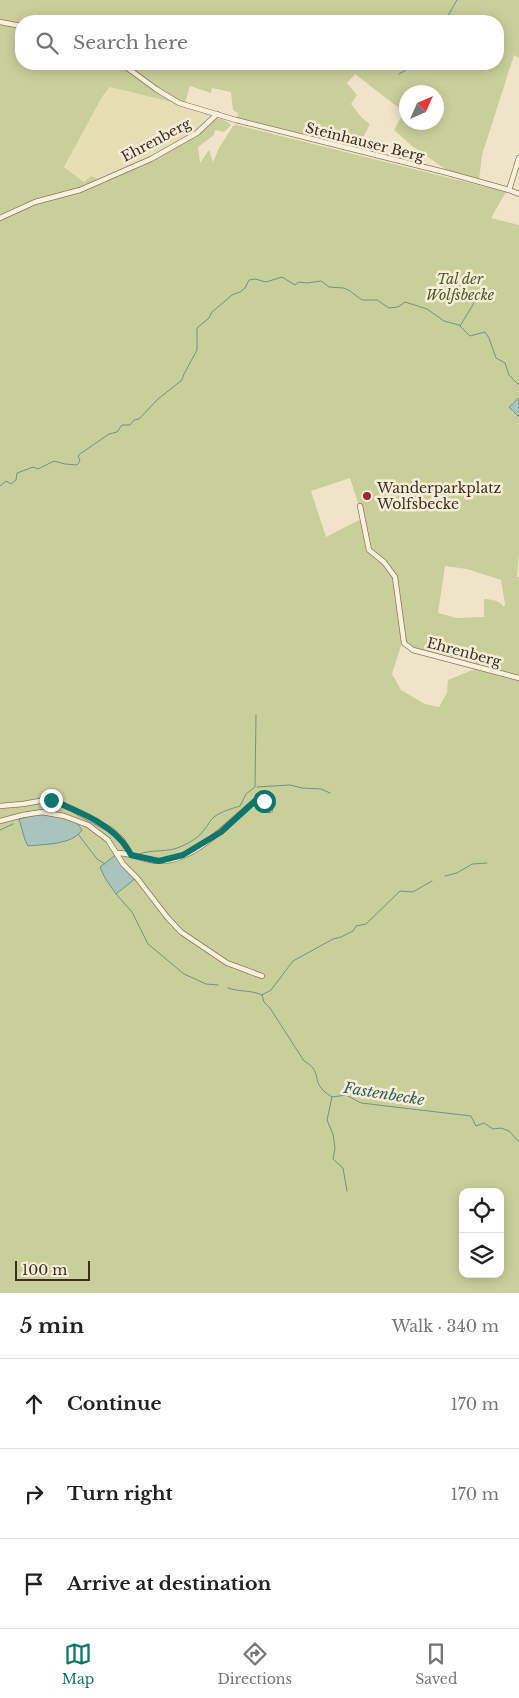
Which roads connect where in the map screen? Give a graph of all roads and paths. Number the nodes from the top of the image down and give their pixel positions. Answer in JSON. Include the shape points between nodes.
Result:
{"nodes":[{"id":1,"x":0,"y":22,"type":"edge"},
{"id":2,"x":15,"y":25,"type":"edge"},
{"id":3,"x":130,"y":70,"type":"edge"},
{"id":4,"x":217,"y":114,"type":"junction"},
{"id":5,"x":519,"y":158,"type":"edge"},
{"id":6,"x":509,"y":190,"type":"junction"},
{"id":7,"x":519,"y":194,"type":"edge"},
{"id":8,"x":0,"y":218,"type":"edge"},
{"id":9,"x":360,"y":506,"type":"dead end"},
{"id":10,"x":519,"y":678,"type":"edge"},
{"id":11,"x":0,"y":806,"type":"edge"},
{"id":12,"x":270,"y":810,"type":"dead end"},
{"id":13,"x":0,"y":821,"type":"edge"},
{"id":14,"x":116,"y":853,"type":"junction"},
{"id":15,"x":131,"y":855,"type":"junction"},
{"id":16,"x":262,"y":976,"type":"dead end"}],
"edges":[{"from":1,"to":2,"type":"street"},
{"from":3,"to":4,"type":"street","name":"Ehrenberg","via":[[172,100]]},
{"from":4,"to":6,"type":"street","name":"Steinhauser Berg"},
{"from":4,"to":8,"type":"street","name":"Ehrenberg","via":[[197,134],[152,158],[80,190],[35,202]]},
{"from":5,"to":6,"type":"street"},
{"from":6,"to":7,"type":"street","name":"Steinhauser Berg"},
{"from":9,"to":10,"type":"street","name":"Ehrenberg","via":[[370,550],[395,577],[406,645],[413,650]]},
{"from":11,"to":15,"type":"street","via":[[51,800],[111,830]]},
{"from":12,"to":15,"type":"street","via":[[266,803],[255,801],[221,832],[194,850],[172,859],[159,861]]},
{"from":13,"to":14,"type":"street","via":[[42,812],[64,816],[98,831]]},
{"from":14,"to":15,"type":"street"},
{"from":14,"to":16,"type":"street","via":[[181,932],[227,963]]}]}
